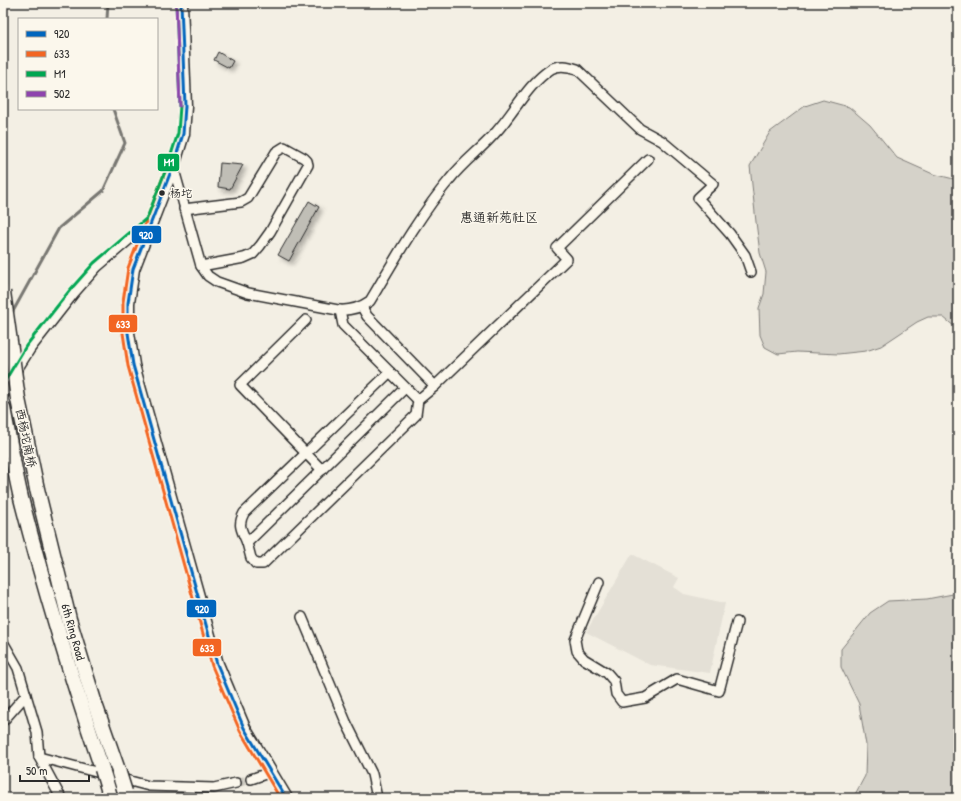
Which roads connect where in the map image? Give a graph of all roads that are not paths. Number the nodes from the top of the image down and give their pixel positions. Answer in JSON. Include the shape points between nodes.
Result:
{"nodes":[{"id":1,"x":181,"y":3,"type":"edge"},
{"id":2,"x":648,"y":159,"type":"dead end"},
{"id":3,"x":173,"y":166,"type":"junction"},
{"id":4,"x":184,"y":209,"type":"junction"},
{"id":5,"x":151,"y":221,"type":"junction"},
{"id":6,"x":201,"y":266,"type":"junction"},
{"id":7,"x":752,"y":272,"type":"dead end"},
{"id":8,"x":3,"y":292,"type":"edge"},
{"id":9,"x":362,"y":306,"type":"junction"},
{"id":10,"x":340,"y":310,"type":"junction"},
{"id":11,"x":306,"y":320,"type":"dead end"},
{"id":12,"x":390,"y":372,"type":"junction"},
{"id":13,"x":435,"y":386,"type":"junction"},
{"id":14,"x":405,"y":388,"type":"junction"},
{"id":15,"x":3,"y":395,"type":"edge"},
{"id":16,"x":418,"y":400,"type":"junction"},
{"id":17,"x":3,"y":408,"type":"edge"},
{"id":18,"x":306,"y":453,"type":"junction"},
{"id":19,"x":322,"y":470,"type":"junction"},
{"id":20,"x":37,"y":489,"type":"joint"},
{"id":21,"x":21,"y":497,"type":"joint"},
{"id":22,"x":248,"y":542,"type":"junction"},
{"id":23,"x":599,"y":582,"type":"dead end"},
{"id":24,"x":302,"y":617,"type":"dead end"},
{"id":25,"x":737,"y":622,"type":"dead end"},
{"id":26,"x":3,"y":642,"type":"edge"},
{"id":27,"x":26,"y":695,"type":"junction"},
{"id":28,"x":3,"y":721,"type":"edge"},
{"id":29,"x":39,"y":757,"type":"junction"},
{"id":30,"x":271,"y":772,"type":"junction"},
{"id":31,"x":251,"y":779,"type":"tunnel mouth"},
{"id":32,"x":236,"y":783,"type":"tunnel mouth"},
{"id":33,"x":110,"y":794,"type":"edge"},
{"id":34,"x":127,"y":795,"type":"edge"},
{"id":35,"x":61,"y":798,"type":"edge"},
{"id":36,"x":286,"y":798,"type":"edge"},
{"id":37,"x":377,"y":798,"type":"edge"}],
"edges":[{"from":1,"to":3,"type":"main road","via":[[185,106],[183,134]]},
{"from":2,"to":13,"type":"street","via":[[557,248],[567,259]]},
{"from":3,"to":4,"type":"street"},
{"from":3,"to":5,"type":"main road"},
{"from":4,"to":6,"type":"street"},
{"from":4,"to":6,"type":"street","via":[[248,198],[276,152],[284,147],[307,161],[308,165],[270,232],[253,254]]},
{"from":5,"to":15,"type":"street","via":[[97,267],[74,293],[30,349],[10,379]]},
{"from":5,"to":30,"type":"main road","via":[[133,269],[128,303],[128,333],[133,365],[216,664],[244,728]]},
{"from":6,"to":10,"type":"street","via":[[208,276],[217,282],[248,293]]},
{"from":7,"to":9,"type":"street","via":[[745,254],[698,198],[713,184],[662,141],[640,129],[577,69],[563,65],[552,68],[537,80],[497,132],[451,178],[411,234],[370,301]]},
{"from":8,"to":20,"type":"highway","name":"西杨坨南桥","bridge":true,"via":[[18,399]]},
{"from":9,"to":10,"type":"street","via":[[350,311]]},
{"from":9,"to":13,"type":"street","via":[[367,316]]},
{"from":10,"to":12,"type":"street","via":[[343,325]]},
{"from":11,"to":18,"type":"street","via":[[240,385]]},
{"from":12,"to":14,"type":"street"},
{"from":12,"to":18,"type":"street"},
{"from":13,"to":16,"type":"street"},
{"from":14,"to":16,"type":"street"},
{"from":14,"to":19,"type":"street"},
{"from":16,"to":22,"type":"street","via":[[416,415],[263,564],[256,564],[251,558]]},
{"from":17,"to":21,"type":"highway","name":"西杨坨南桥"},
{"from":18,"to":19,"type":"street"},
{"from":18,"to":22,"type":"street","via":[[244,513],[240,526]]},
{"from":19,"to":22,"type":"street"},
{"from":20,"to":34,"type":"highway","name":"6th Ring Road","bridge":true,"via":[[69,619]]},
{"from":21,"to":33,"type":"highway","name":"6th Ring Road","bridge":true,"via":[[54,621]]},
{"from":23,"to":25,"type":"street","via":[[575,640],[577,651],[607,673],[614,681],[616,694],[622,702],[645,698],[677,679],[719,691]]},
{"from":24,"to":37,"type":"street","via":[[346,722],[372,774]]},
{"from":26,"to":27,"type":"street","via":[[18,668]]},
{"from":27,"to":28,"type":"street"},
{"from":27,"to":29,"type":"street","via":[[37,732]]},
{"from":29,"to":32,"type":"street","via":[[149,786],[214,788]]},
{"from":29,"to":35,"type":"street"},
{"from":30,"to":31,"type":"street"},
{"from":30,"to":36,"type":"main road"}]}
